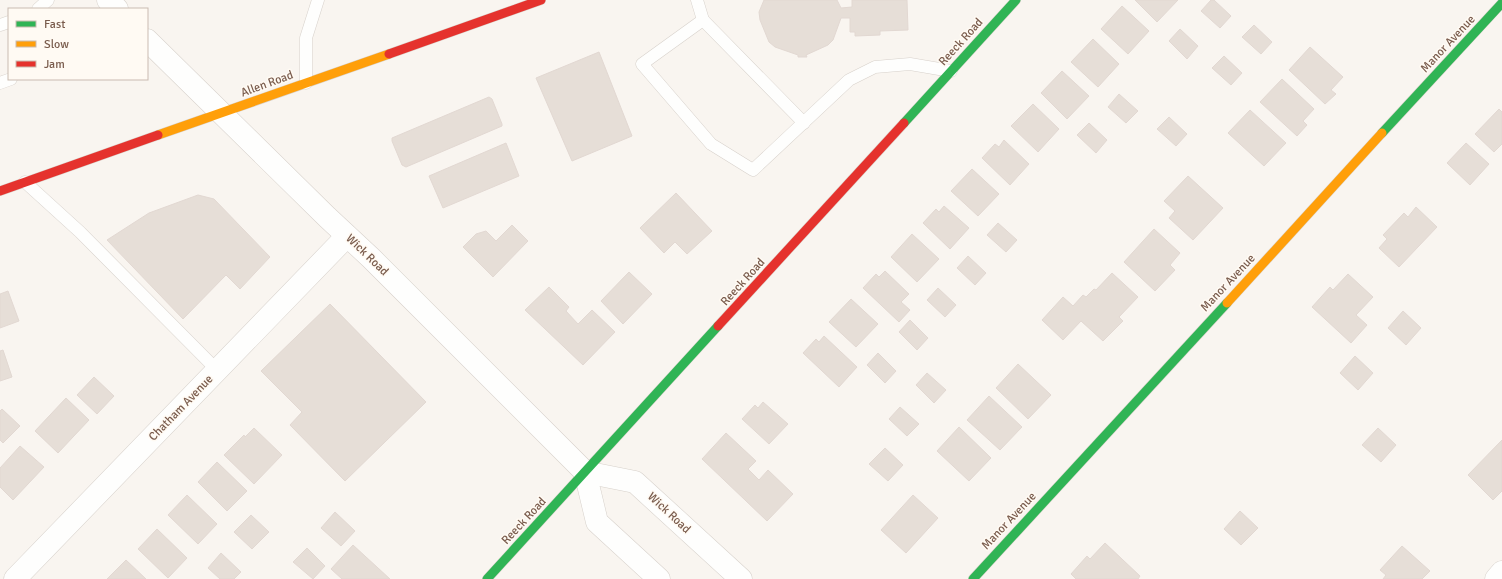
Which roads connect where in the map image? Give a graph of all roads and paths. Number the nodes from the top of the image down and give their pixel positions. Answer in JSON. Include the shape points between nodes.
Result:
{"nodes":[{"id":1,"x":48,"y":0,"type":"edge"},
{"id":2,"x":108,"y":0,"type":"edge"},
{"id":3,"x":318,"y":0,"type":"edge"},
{"id":4,"x":541,"y":0,"type":"edge"},
{"id":5,"x":697,"y":0,"type":"edge"},
{"id":6,"x":1016,"y":0,"type":"edge"},
{"id":7,"x":1502,"y":3,"type":"edge"},
{"id":8,"x":39,"y":8,"type":"edge"},
{"id":9,"x":116,"y":8,"type":"edge"},
{"id":10,"x":703,"y":20,"type":"junction"},
{"id":11,"x":148,"y":41,"type":"edge"},
{"id":12,"x":951,"y":71,"type":"junction"},
{"id":13,"x":306,"y":83,"type":"junction"},
{"id":14,"x":222,"y":113,"type":"junction"},
{"id":15,"x":804,"y":123,"type":"junction"},
{"id":16,"x":25,"y":182,"type":"junction"},
{"id":17,"x":0,"y":191,"type":"edge"},
{"id":18,"x":347,"y":236,"type":"junction"},
{"id":19,"x":217,"y":370,"type":"junction"},
{"id":20,"x":585,"y":472,"type":"junction"},
{"id":21,"x":1502,"y":572,"type":"edge"},
{"id":22,"x":13,"y":577,"type":"edge"},
{"id":23,"x":487,"y":579,"type":"edge"},
{"id":24,"x":659,"y":579,"type":"edge"},
{"id":25,"x":741,"y":579,"type":"edge"},
{"id":26,"x":972,"y":579,"type":"edge"},
{"id":27,"x":1496,"y":579,"type":"edge"}],
"edges":[{"from":1,"to":8,"type":"lane"},
{"from":2,"to":9,"type":"street"},
{"from":3,"to":13,"type":"lane","via":[[306,38]]},
{"from":4,"to":13,"type":"street","name":"Allen Road"},
{"from":5,"to":10,"type":"lane"},
{"from":6,"to":12,"type":"street","name":"Reeck Road"},
{"from":7,"to":26,"type":"street","name":"Manor Avenue"},
{"from":10,"to":15,"type":"lane"},
{"from":10,"to":15,"type":"lane","via":[[642,64],[711,144],[752,170]]},
{"from":11,"to":14,"type":"street","name":"Wick Road"},
{"from":12,"to":15,"type":"lane","via":[[910,64],[875,67],[849,80]]},
{"from":12,"to":20,"type":"street","name":"Reeck Road"},
{"from":13,"to":14,"type":"street","name":"Allen Road"},
{"from":14,"to":16,"type":"street","name":"Allen Road"},
{"from":14,"to":18,"type":"street","name":"Wick Road"},
{"from":16,"to":17,"type":"street","name":"Allen Road"},
{"from":16,"to":19,"type":"lane","via":[[80,232]]},
{"from":18,"to":19,"type":"street","name":"Chatham Avenue"},
{"from":18,"to":20,"type":"street","name":"Wick Road"},
{"from":19,"to":22,"type":"street","name":"Chatham Avenue"},
{"from":20,"to":23,"type":"street","name":"Reeck Road"},
{"from":20,"to":24,"type":"street","via":[[597,522]]},
{"from":20,"to":25,"type":"street","name":"Wick Road","via":[[635,482]]},
{"from":21,"to":27,"type":"street"}]}
